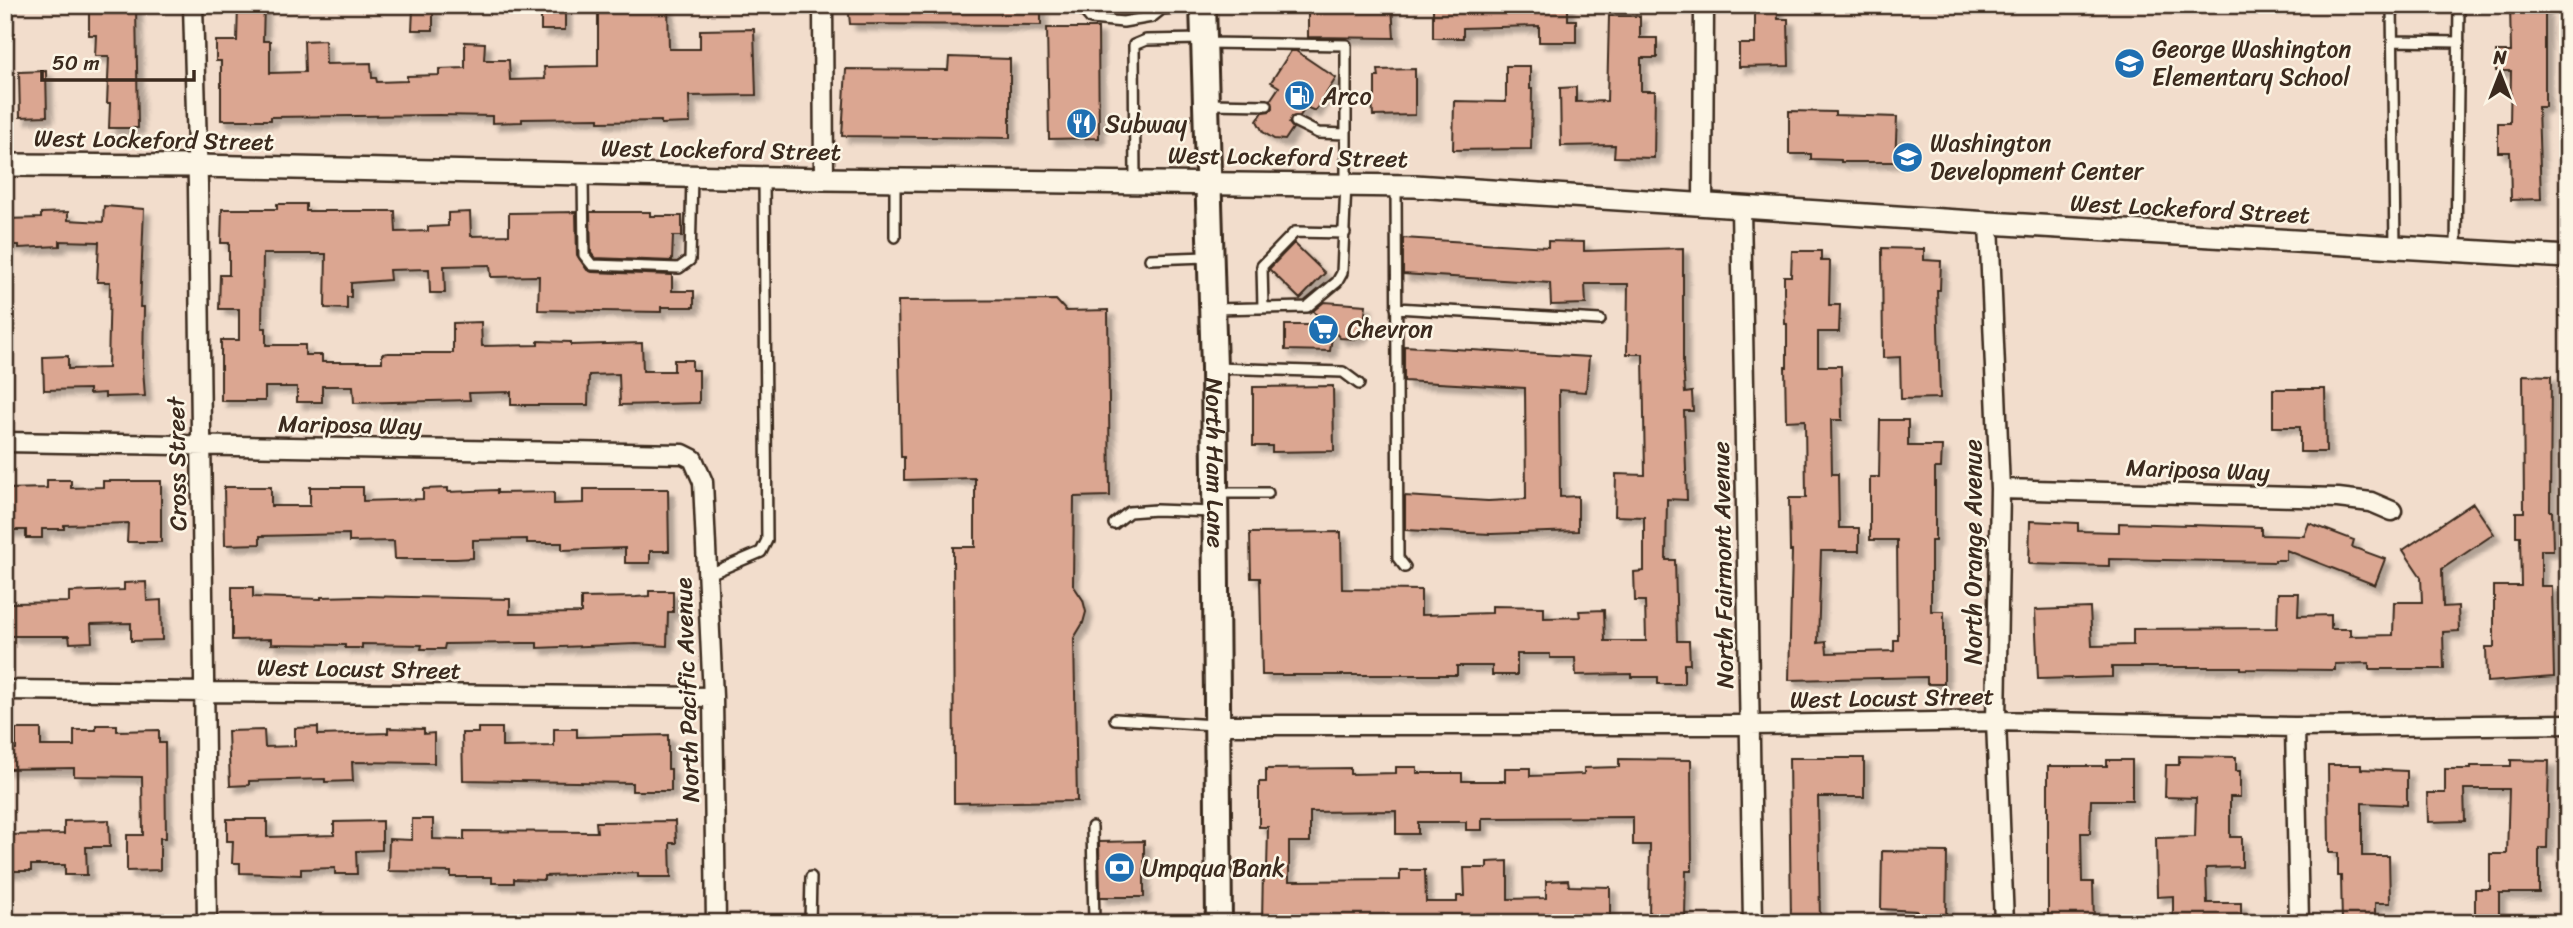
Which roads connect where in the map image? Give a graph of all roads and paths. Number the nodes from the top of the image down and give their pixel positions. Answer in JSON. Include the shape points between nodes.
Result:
{"nodes":[{"id":1,"x":193,"y":5,"type":"edge"},
{"id":2,"x":823,"y":5,"type":"edge"},
{"id":3,"x":1079,"y":5,"type":"edge"},
{"id":4,"x":1704,"y":5,"type":"edge"},
{"id":5,"x":2392,"y":5,"type":"edge"},
{"id":6,"x":2459,"y":5,"type":"edge"},
{"id":7,"x":1203,"y":6,"type":"edge"},
{"id":8,"x":1205,"y":41,"type":"junction"},
{"id":9,"x":2392,"y":41,"type":"junction"},
{"id":10,"x":2459,"y":42,"type":"junction"},
{"id":11,"x":1206,"y":104,"type":"junction"},
{"id":12,"x":1267,"y":106,"type":"dead end"},
{"id":13,"x":1296,"y":122,"type":"dead end"},
{"id":14,"x":1346,"y":134,"type":"junction"},
{"id":15,"x":5,"y":165,"type":"edge"},
{"id":16,"x":197,"y":166,"type":"junction"},
{"id":17,"x":583,"y":174,"type":"junction"},
{"id":18,"x":692,"y":176,"type":"junction"},
{"id":19,"x":764,"y":178,"type":"junction"},
{"id":20,"x":824,"y":179,"type":"junction"},
{"id":21,"x":895,"y":179,"type":"junction"},
{"id":22,"x":1135,"y":181,"type":"junction"},
{"id":23,"x":1209,"y":182,"type":"junction"},
{"id":24,"x":1346,"y":184,"type":"junction"},
{"id":25,"x":1396,"y":185,"type":"junction"},
{"id":26,"x":1703,"y":203,"type":"junction"},
{"id":27,"x":1741,"y":207,"type":"junction"},
{"id":28,"x":1989,"y":223,"type":"junction"},
{"id":29,"x":1345,"y":233,"type":"junction"},
{"id":30,"x":895,"y":237,"type":"dead end"},
{"id":31,"x":2395,"y":247,"type":"junction"},
{"id":32,"x":2456,"y":250,"type":"junction"},
{"id":33,"x":1211,"y":257,"type":"junction"},
{"id":34,"x":2568,"y":257,"type":"edge"},
{"id":35,"x":1150,"y":259,"type":"dead end"},
{"id":36,"x":1263,"y":308,"type":"junction"},
{"id":37,"x":1396,"y":308,"type":"junction"},
{"id":38,"x":1213,"y":309,"type":"junction"},
{"id":39,"x":1600,"y":320,"type":"dead end"},
{"id":40,"x":1214,"y":368,"type":"junction"},
{"id":41,"x":1359,"y":384,"type":"dead end"},
{"id":42,"x":5,"y":442,"type":"edge"},
{"id":43,"x":202,"y":447,"type":"junction"},
{"id":44,"x":693,"y":459,"type":"joint"},
{"id":45,"x":2000,"y":489,"type":"junction"},
{"id":46,"x":1268,"y":493,"type":"dead end"},
{"id":47,"x":1215,"y":503,"type":"junction"},
{"id":48,"x":2392,"y":511,"type":"dead end"},
{"id":49,"x":1114,"y":524,"type":"dead end"},
{"id":50,"x":1405,"y":567,"type":"dead end"},
{"id":51,"x":707,"y":575,"type":"junction"},
{"id":52,"x":5,"y":690,"type":"edge"},
{"id":53,"x":205,"y":692,"type":"junction"},
{"id":54,"x":713,"y":697,"type":"junction"},
{"id":55,"x":1115,"y":719,"type":"dead end"},
{"id":56,"x":1996,"y":721,"type":"junction"},
{"id":57,"x":2568,"y":724,"type":"edge"},
{"id":58,"x":1217,"y":725,"type":"junction"},
{"id":59,"x":1750,"y":725,"type":"junction"},
{"id":60,"x":2295,"y":727,"type":"junction"},
{"id":61,"x":1092,"y":827,"type":"dead end"},
{"id":62,"x":811,"y":877,"type":"dead end"},
{"id":63,"x":207,"y":923,"type":"edge"},
{"id":64,"x":716,"y":923,"type":"edge"},
{"id":65,"x":810,"y":923,"type":"edge"},
{"id":66,"x":1094,"y":923,"type":"edge"},
{"id":67,"x":1219,"y":923,"type":"edge"},
{"id":68,"x":1753,"y":923,"type":"edge"},
{"id":69,"x":2004,"y":923,"type":"edge"},
{"id":70,"x":2299,"y":923,"type":"edge"}],
"edges":[{"from":1,"to":16,"type":"street","name":"Cross Street"},
{"from":2,"to":20,"type":"street"},
{"from":3,"to":7,"type":"lane","via":[[1091,19],[1123,22],[1152,17],[1162,9]]},
{"from":4,"to":26,"type":"street"},
{"from":5,"to":9,"type":"lane"},
{"from":6,"to":10,"type":"lane"},
{"from":7,"to":8,"type":"main road","name":"North Ham Lane"},
{"from":8,"to":11,"type":"main road","name":"North Ham Lane"},
{"from":8,"to":14,"type":"lane","via":[[1346,45]]},
{"from":8,"to":22,"type":"lane","via":[[1146,40],[1135,45]]},
{"from":9,"to":10,"type":"lane"},
{"from":9,"to":31,"type":"lane"},
{"from":10,"to":32,"type":"lane"},
{"from":11,"to":12,"type":"lane"},
{"from":11,"to":23,"type":"main road","name":"North Ham Lane"},
{"from":13,"to":14,"type":"lane","via":[[1318,134]]},
{"from":14,"to":24,"type":"lane"},
{"from":15,"to":16,"type":"street","name":"West Lockeford Street"},
{"from":16,"to":17,"type":"street","name":"West Lockeford Street"},
{"from":16,"to":43,"type":"street","name":"Cross Street"},
{"from":17,"to":18,"type":"street","name":"West Lockeford Street"},
{"from":17,"to":18,"type":"lane","via":[[584,255],[592,265],[680,268],[690,260]]},
{"from":18,"to":19,"type":"street","name":"West Lockeford Street"},
{"from":19,"to":20,"type":"street","name":"West Lockeford Street"},
{"from":19,"to":51,"type":"lane","via":[[767,540],[761,552]]},
{"from":20,"to":21,"type":"street","name":"West Lockeford Street"},
{"from":21,"to":22,"type":"street","name":"West Lockeford Street"},
{"from":21,"to":30,"type":"lane"},
{"from":22,"to":23,"type":"street","name":"West Lockeford Street"},
{"from":23,"to":24,"type":"street","name":"West Lockeford Street"},
{"from":23,"to":33,"type":"main road","name":"North Ham Lane"},
{"from":24,"to":25,"type":"street","name":"West Lockeford Street"},
{"from":24,"to":29,"type":"lane"},
{"from":25,"to":26,"type":"street","name":"West Lockeford Street"},
{"from":25,"to":37,"type":"lane"},
{"from":26,"to":27,"type":"street","name":"West Lockeford Street"},
{"from":27,"to":28,"type":"street","name":"West Lockeford Street"},
{"from":27,"to":59,"type":"street","name":"North Fairmont Avenue"},
{"from":28,"to":31,"type":"street","name":"West Lockeford Street"},
{"from":28,"to":45,"type":"street","name":"North Orange Avenue"},
{"from":29,"to":36,"type":"lane","via":[[1337,282],[1307,307]]},
{"from":29,"to":36,"type":"lane","via":[[1295,232],[1262,266]]},
{"from":31,"to":32,"type":"street","name":"West Lockeford Street"},
{"from":32,"to":34,"type":"street","name":"West Lockeford Street"},
{"from":33,"to":35,"type":"lane"},
{"from":33,"to":38,"type":"main road","name":"North Ham Lane"},
{"from":36,"to":38,"type":"lane"},
{"from":37,"to":39,"type":"lane"},
{"from":37,"to":50,"type":"lane","via":[[1398,558]]},
{"from":38,"to":40,"type":"main road","name":"North Ham Lane"},
{"from":40,"to":41,"type":"lane","via":[[1343,372]]},
{"from":40,"to":47,"type":"main road","name":"North Ham Lane"},
{"from":42,"to":43,"type":"street","name":"Mariposa Way"},
{"from":43,"to":44,"type":"street","name":"Mariposa Way","via":[[683,454]]},
{"from":43,"to":53,"type":"street","name":"Cross Street"},
{"from":44,"to":51,"type":"street","name":"North Pacific Avenue","via":[[704,482]]},
{"from":45,"to":48,"type":"street","name":"Mariposa Way","via":[[2338,498],[2371,502]]},
{"from":45,"to":56,"type":"street","name":"North Orange Avenue"},
{"from":46,"to":47,"type":"lane"},
{"from":47,"to":49,"type":"lane","via":[[1129,512]]},
{"from":47,"to":58,"type":"main road","name":"North Ham Lane"},
{"from":51,"to":54,"type":"street","name":"North Pacific Avenue"},
{"from":52,"to":53,"type":"street","name":"West Locust Street"},
{"from":53,"to":54,"type":"street","name":"West Locust Street"},
{"from":53,"to":63,"type":"street","name":"Cross Street"},
{"from":54,"to":64,"type":"street","name":"North Pacific Avenue"},
{"from":55,"to":58,"type":"lane"},
{"from":56,"to":59,"type":"street","name":"West Locust Street"},
{"from":56,"to":60,"type":"street","name":"West Locust Street"},
{"from":56,"to":69,"type":"street","name":"North Orange Avenue"},
{"from":57,"to":60,"type":"street","name":"West Locust Street"},
{"from":58,"to":59,"type":"street","name":"West Locust Street"},
{"from":58,"to":67,"type":"main road","name":"North Ham Lane"},
{"from":59,"to":68,"type":"street","name":"North Fairmont Avenue"},
{"from":60,"to":70,"type":"street"},
{"from":61,"to":66,"type":"lane"},
{"from":62,"to":65,"type":"lane"}]}
